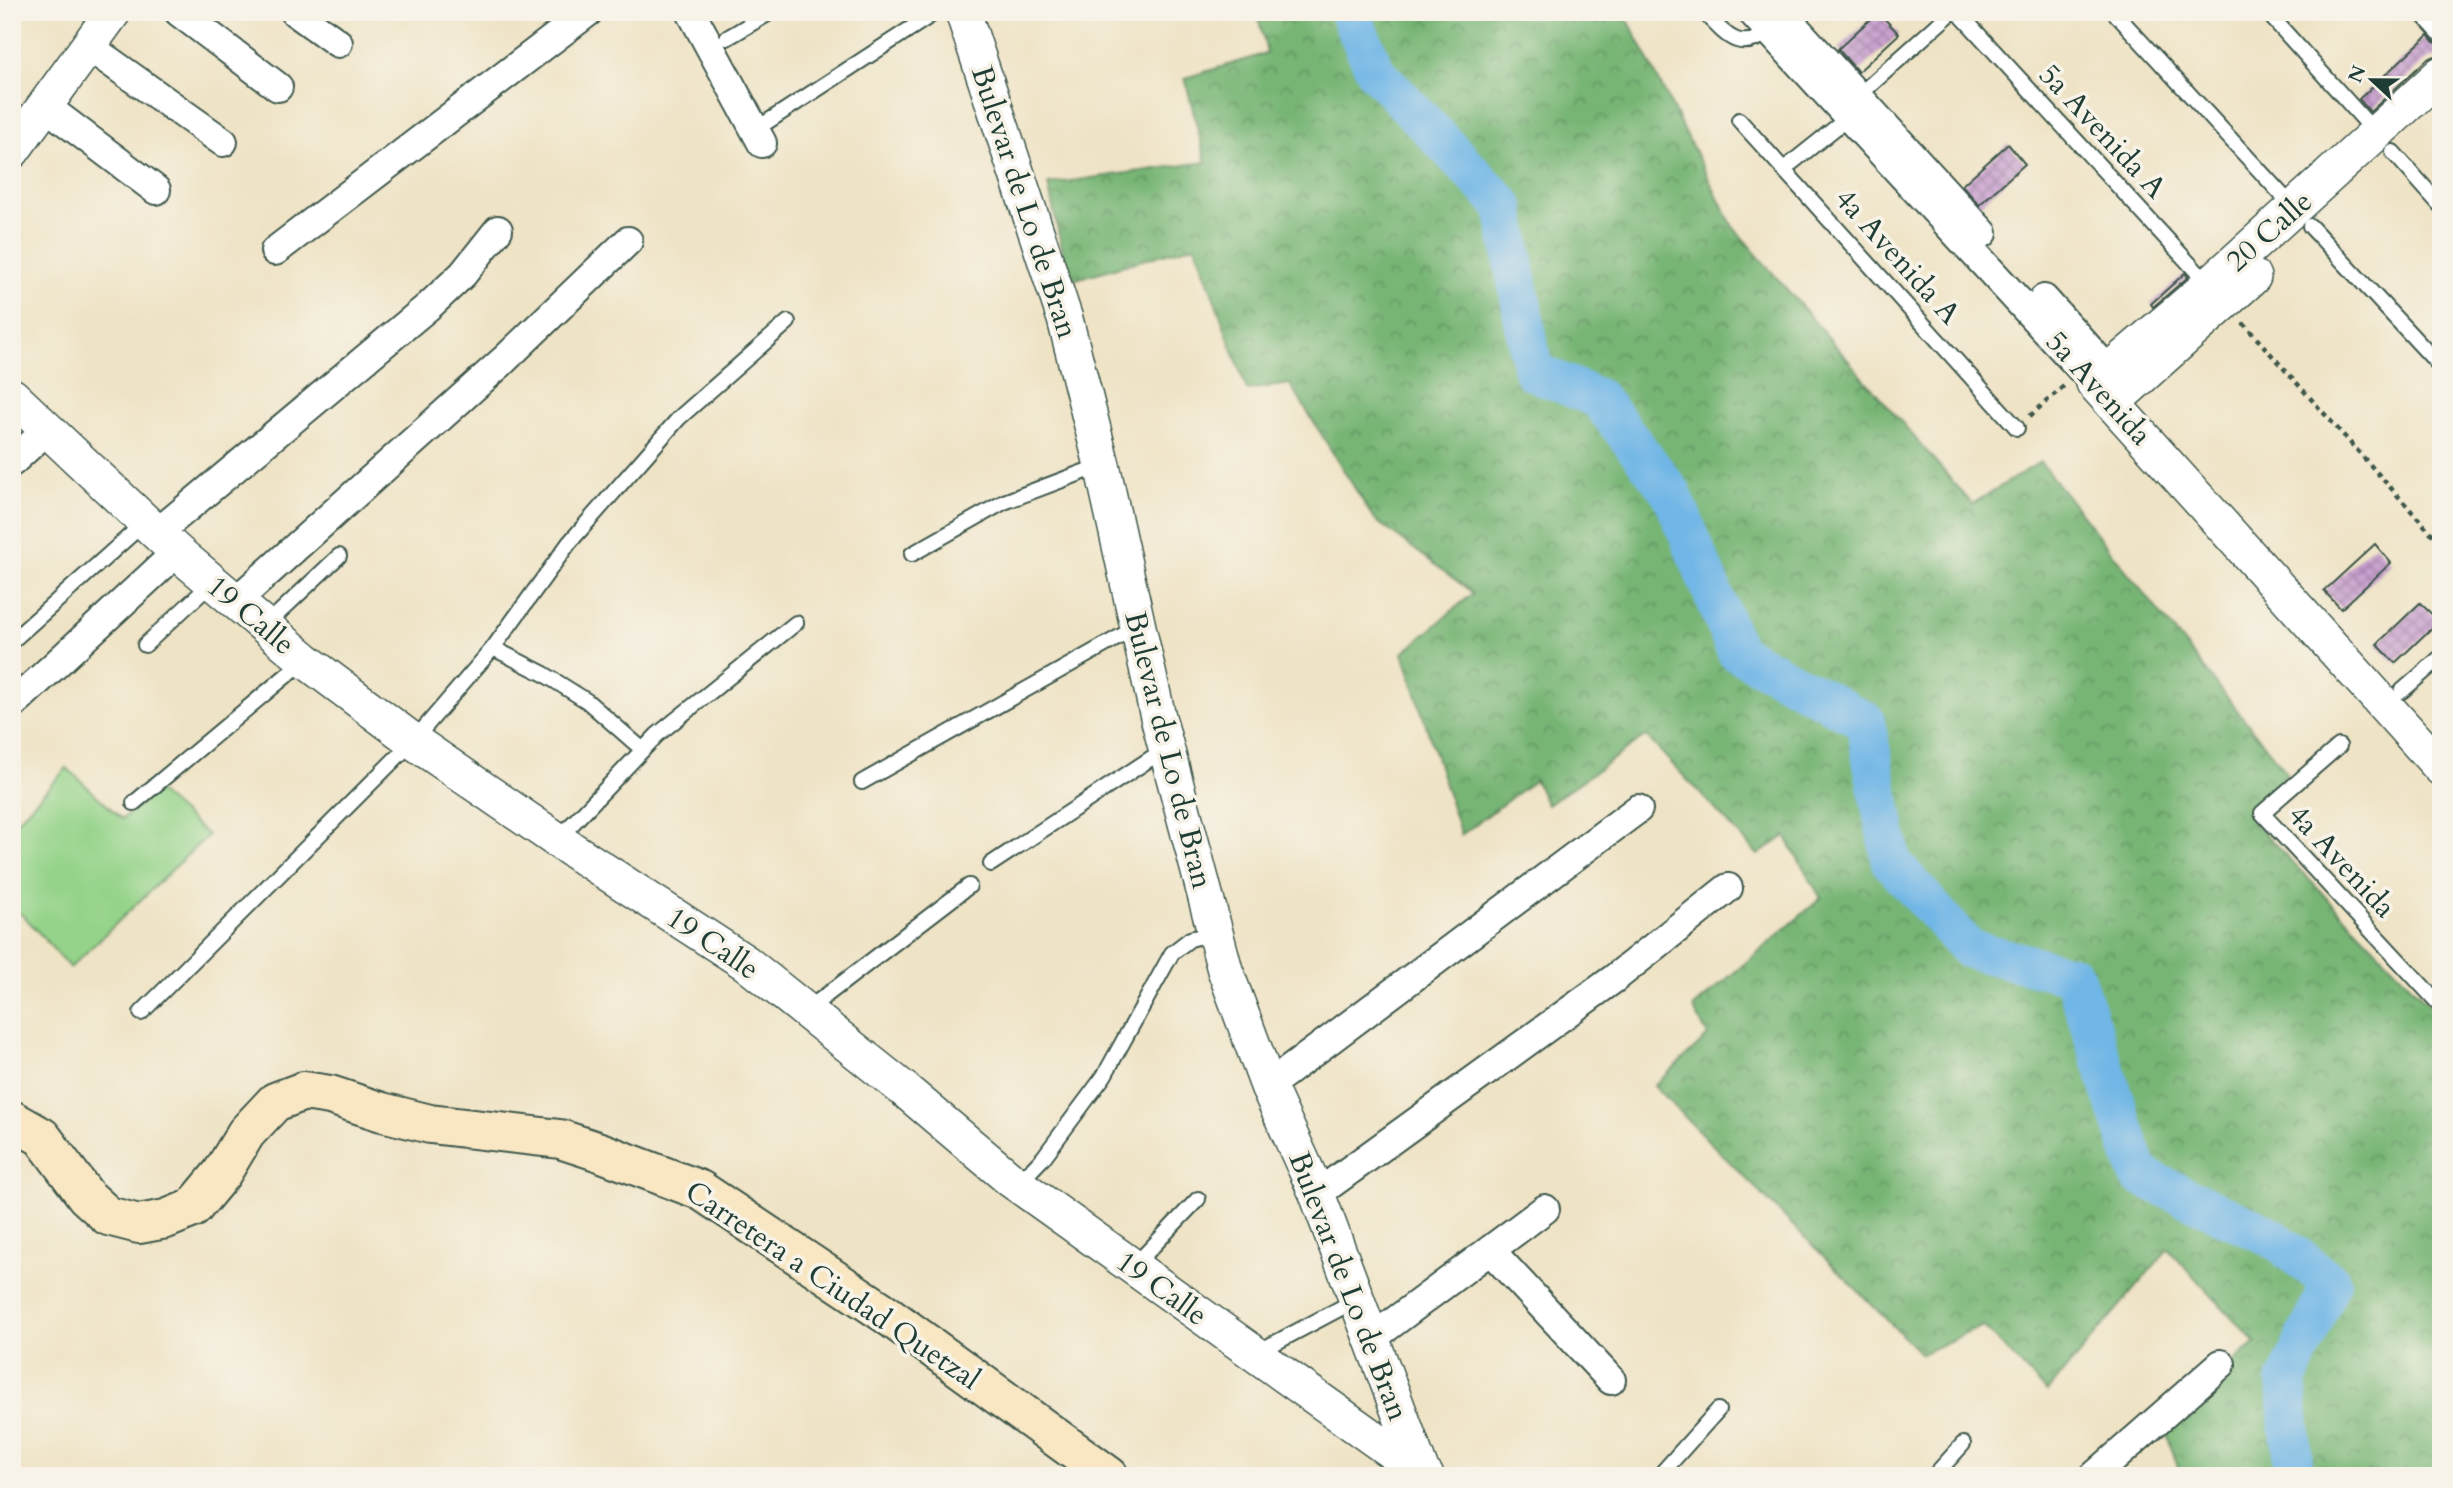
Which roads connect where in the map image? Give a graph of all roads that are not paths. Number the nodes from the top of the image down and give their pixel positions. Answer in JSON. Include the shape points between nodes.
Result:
{"nodes":[{"id":1,"x":113,"y":12,"type":"edge"},
{"id":2,"x":179,"y":12,"type":"edge"},
{"id":3,"x":295,"y":12,"type":"edge"},
{"id":4,"x":588,"y":12,"type":"edge"},
{"id":5,"x":691,"y":12,"type":"edge"},
{"id":6,"x":771,"y":12,"type":"edge"},
{"id":7,"x":936,"y":12,"type":"edge"},
{"id":8,"x":963,"y":12,"type":"edge"},
{"id":9,"x":1704,"y":12,"type":"edge"},
{"id":10,"x":1952,"y":12,"type":"edge"},
{"id":11,"x":1958,"y":12,"type":"edge"},
{"id":12,"x":2114,"y":12,"type":"edge"},
{"id":13,"x":2267,"y":12,"type":"edge"},
{"id":14,"x":2420,"y":12,"type":"edge"},
{"id":15,"x":1768,"y":18,"type":"edge"},
{"id":16,"x":2441,"y":35,"type":"edge"},
{"id":17,"x":727,"y":38,"type":"dead end"},
{"id":18,"x":338,"y":43,"type":"dead end"},
{"id":19,"x":88,"y":46,"type":"junction"},
{"id":20,"x":2441,"y":74,"type":"edge"},
{"id":21,"x":278,"y":86,"type":"dead end"},
{"id":22,"x":44,"y":106,"type":"junction"},
{"id":23,"x":1853,"y":106,"type":"junction"},
{"id":24,"x":2441,"y":106,"type":"edge"},
{"id":25,"x":1738,"y":120,"type":"dead end"},
{"id":26,"x":764,"y":133,"type":"joint"},
{"id":27,"x":223,"y":142,"type":"dead end"},
{"id":28,"x":2384,"y":143,"type":"junction"},
{"id":29,"x":12,"y":151,"type":"edge"},
{"id":30,"x":1784,"y":169,"type":"junction"},
{"id":31,"x":156,"y":190,"type":"dead end"},
{"id":32,"x":2441,"y":206,"type":"edge"},
{"id":33,"x":2302,"y":217,"type":"junction"},
{"id":34,"x":498,"y":230,"type":"dead end"},
{"id":35,"x":628,"y":241,"type":"dead end"},
{"id":36,"x":275,"y":251,"type":"dead end"},
{"id":37,"x":2217,"y":294,"type":"junction"},
{"id":38,"x":789,"y":323,"type":"dead end"},
{"id":39,"x":2441,"y":367,"type":"edge"},
{"id":40,"x":2104,"y":383,"type":"junction"},
{"id":41,"x":12,"y":396,"type":"edge"},
{"id":42,"x":2017,"y":428,"type":"road end"},
{"id":43,"x":48,"y":429,"type":"junction"},
{"id":44,"x":12,"y":462,"type":"edge"},
{"id":45,"x":1102,"y":466,"type":"junction"},
{"id":46,"x":160,"y":536,"type":"junction"},
{"id":47,"x":912,"y":554,"type":"dead end"},
{"id":48,"x":339,"y":556,"type":"dead end"},
{"id":49,"x":224,"y":592,"type":"junction"},
{"id":50,"x":796,"y":623,"type":"dead end"},
{"id":51,"x":265,"y":626,"type":"junction"},
{"id":52,"x":1138,"y":627,"type":"junction"},
{"id":53,"x":12,"y":641,"type":"edge"},
{"id":54,"x":145,"y":645,"type":"dead end"},
{"id":55,"x":493,"y":648,"type":"junction"},
{"id":56,"x":2441,"y":657,"type":"edge"},
{"id":57,"x":305,"y":660,"type":"junction"},
{"id":58,"x":2402,"y":691,"type":"junction"},
{"id":59,"x":12,"y":705,"type":"edge"},
{"id":60,"x":2441,"y":735,"type":"edge"},
{"id":61,"x":413,"y":741,"type":"junction"},
{"id":62,"x":2339,"y":746,"type":"dead end"},
{"id":63,"x":1166,"y":749,"type":"junction"},
{"id":64,"x":643,"y":750,"type":"junction"},
{"id":65,"x":2441,"y":768,"type":"edge"},
{"id":66,"x":862,"y":782,"type":"dead end"},
{"id":67,"x":134,"y":803,"type":"dead end"},
{"id":68,"x":1638,"y":809,"type":"dead end"},
{"id":69,"x":557,"y":840,"type":"junction"},
{"id":70,"x":991,"y":864,"type":"dead end"},
{"id":71,"x":969,"y":886,"type":"dead end"},
{"id":72,"x":1728,"y":888,"type":"dead end"},
{"id":73,"x":1215,"y":933,"type":"junction"},
{"id":74,"x":2441,"y":1006,"type":"edge"},
{"id":75,"x":806,"y":1011,"type":"junction"},
{"id":76,"x":141,"y":1013,"type":"dead end"},
{"id":77,"x":1268,"y":1086,"type":"junction"},
{"id":78,"x":12,"y":1119,"type":"edge"},
{"id":79,"x":1018,"y":1185,"type":"junction"},
{"id":80,"x":1317,"y":1194,"type":"junction"},
{"id":81,"x":1198,"y":1199,"type":"dead end"},
{"id":82,"x":1545,"y":1209,"type":"dead end"},
{"id":83,"x":1490,"y":1250,"type":"junction"},
{"id":84,"x":1133,"y":1267,"type":"junction"},
{"id":85,"x":1356,"y":1300,"type":"junction"},
{"id":86,"x":1371,"y":1339,"type":"junction"},
{"id":87,"x":1254,"y":1353,"type":"junction"},
{"id":88,"x":2221,"y":1364,"type":"dead end"},
{"id":89,"x":1612,"y":1380,"type":"dead end"},
{"id":90,"x":1718,"y":1410,"type":"dead end"},
{"id":91,"x":1963,"y":1444,"type":"dead end"},
{"id":92,"x":1424,"y":1474,"type":"edge"},
{"id":93,"x":1109,"y":1476,"type":"edge"},
{"id":94,"x":1659,"y":1476,"type":"edge"},
{"id":95,"x":1934,"y":1476,"type":"edge"},
{"id":96,"x":2094,"y":1476,"type":"edge"}],
"edges":[{"from":1,"to":19,"type":"street"},
{"from":2,"to":21,"type":"street"},
{"from":3,"to":18,"type":"street"},
{"from":4,"to":36,"type":"street"},
{"from":5,"to":26,"type":"street"},
{"from":6,"to":17,"type":"lane"},
{"from":7,"to":26,"type":"lane"},
{"from":8,"to":45,"type":"street","name":"Bulevar de Lo de Bran","via":[[1065,319]]},
{"from":9,"to":15,"type":"lane","via":[[1730,39],[1748,43],[1760,38]]},
{"from":10,"to":23,"type":"lane"},
{"from":11,"to":37,"type":"lane","name":"5a Avenida A"},
{"from":12,"to":33,"type":"lane"},
{"from":13,"to":28,"type":"lane"},
{"from":14,"to":16,"type":"lane"},
{"from":15,"to":23,"type":"street","name":"5a Avenida"},
{"from":19,"to":22,"type":"street"},
{"from":19,"to":27,"type":"street"},
{"from":20,"to":28,"type":"street","name":"20 Calle"},
{"from":22,"to":29,"type":"street"},
{"from":22,"to":31,"type":"street"},
{"from":23,"to":30,"type":"lane"},
{"from":23,"to":40,"type":"street","name":"5a Avenida"},
{"from":24,"to":28,"type":"street","name":"20 Calle"},
{"from":25,"to":30,"type":"lane","name":"4a Avenida A"},
{"from":28,"to":32,"type":"lane"},
{"from":28,"to":33,"type":"street","name":"20 Calle"},
{"from":30,"to":42,"type":"lane","name":"4a Avenida A"},
{"from":33,"to":37,"type":"street","name":"20 Calle"},
{"from":33,"to":39,"type":"lane"},
{"from":34,"to":46,"type":"street","via":[[463,274],[430,305]]},
{"from":35,"to":49,"type":"street","via":[[504,360]]},
{"from":37,"to":40,"type":"street","name":"20 Calle"},
{"from":38,"to":55,"type":"lane","via":[[679,418],[569,543]]},
{"from":40,"to":58,"type":"street","name":"5a Avenida"},
{"from":40,"to":65,"type":"street","name":"5a Avenida"},
{"from":41,"to":43,"type":"street","name":"19 Calle"},
{"from":43,"to":44,"type":"street"},
{"from":43,"to":46,"type":"street","name":"19 Calle"},
{"from":45,"to":47,"type":"lane","via":[[1004,502]]},
{"from":45,"to":52,"type":"street","name":"Bulevar de Lo de Bran"},
{"from":46,"to":49,"type":"street","name":"19 Calle"},
{"from":46,"to":53,"type":"lane"},
{"from":46,"to":59,"type":"street"},
{"from":48,"to":51,"type":"lane"},
{"from":49,"to":51,"type":"street","name":"19 Calle"},
{"from":49,"to":54,"type":"lane"},
{"from":50,"to":64,"type":"lane"},
{"from":51,"to":57,"type":"street","name":"19 Calle"},
{"from":52,"to":63,"type":"street","name":"Bulevar de Lo de Bran"},
{"from":52,"to":66,"type":"lane"},
{"from":55,"to":61,"type":"lane"},
{"from":55,"to":64,"type":"lane","via":[[587,701]]},
{"from":56,"to":58,"type":"lane"},
{"from":57,"to":61,"type":"street","name":"19 Calle"},
{"from":57,"to":67,"type":"lane"},
{"from":58,"to":60,"type":"street","name":"5a Avenida"},
{"from":61,"to":69,"type":"street","name":"19 Calle"},
{"from":61,"to":76,"type":"lane"},
{"from":62,"to":74,"type":"lane","name":"4a Avenida","via":[[2262,813]]},
{"from":63,"to":70,"type":"lane"},
{"from":63,"to":73,"type":"street","name":"Bulevar de Lo de Bran"},
{"from":64,"to":69,"type":"lane"},
{"from":68,"to":77,"type":"street"},
{"from":69,"to":75,"type":"street","name":"19 Calle","via":[[746,963]]},
{"from":71,"to":75,"type":"lane"},
{"from":72,"to":80,"type":"street","via":[[1615,978]]},
{"from":73,"to":77,"type":"street","name":"Bulevar de Lo de Bran"},
{"from":73,"to":79,"type":"lane","via":[[1190,939],[1172,953],[1104,1076]]},
{"from":75,"to":79,"type":"street","name":"19 Calle"},
{"from":77,"to":80,"type":"street","name":"Bulevar de Lo de Bran"},
{"from":78,"to":93,"type":"main road","name":"Carretera a Ciudad Quetzal","via":[[42,1137],[86,1196],[108,1216],[139,1224],[193,1208],[246,1133],[275,1102],[304,1091],[430,1124],[560,1139],[600,1152],[700,1190],[886,1314]]},
{"from":79,"to":84,"type":"street","name":"19 Calle"},
{"from":80,"to":85,"type":"street","name":"Bulevar de Lo de Bran"},
{"from":81,"to":84,"type":"lane"},
{"from":82,"to":83,"type":"street"},
{"from":83,"to":86,"type":"street"},
{"from":83,"to":89,"type":"street"},
{"from":84,"to":87,"type":"street","name":"19 Calle"},
{"from":85,"to":86,"type":"street","name":"Bulevar de Lo de Bran"},
{"from":85,"to":87,"type":"lane"},
{"from":86,"to":92,"type":"street","name":"Bulevar de Lo de Bran"},
{"from":87,"to":92,"type":"street","name":"19 Calle"},
{"from":88,"to":96,"type":"street"},
{"from":90,"to":94,"type":"lane"},
{"from":91,"to":95,"type":"lane"}]}
